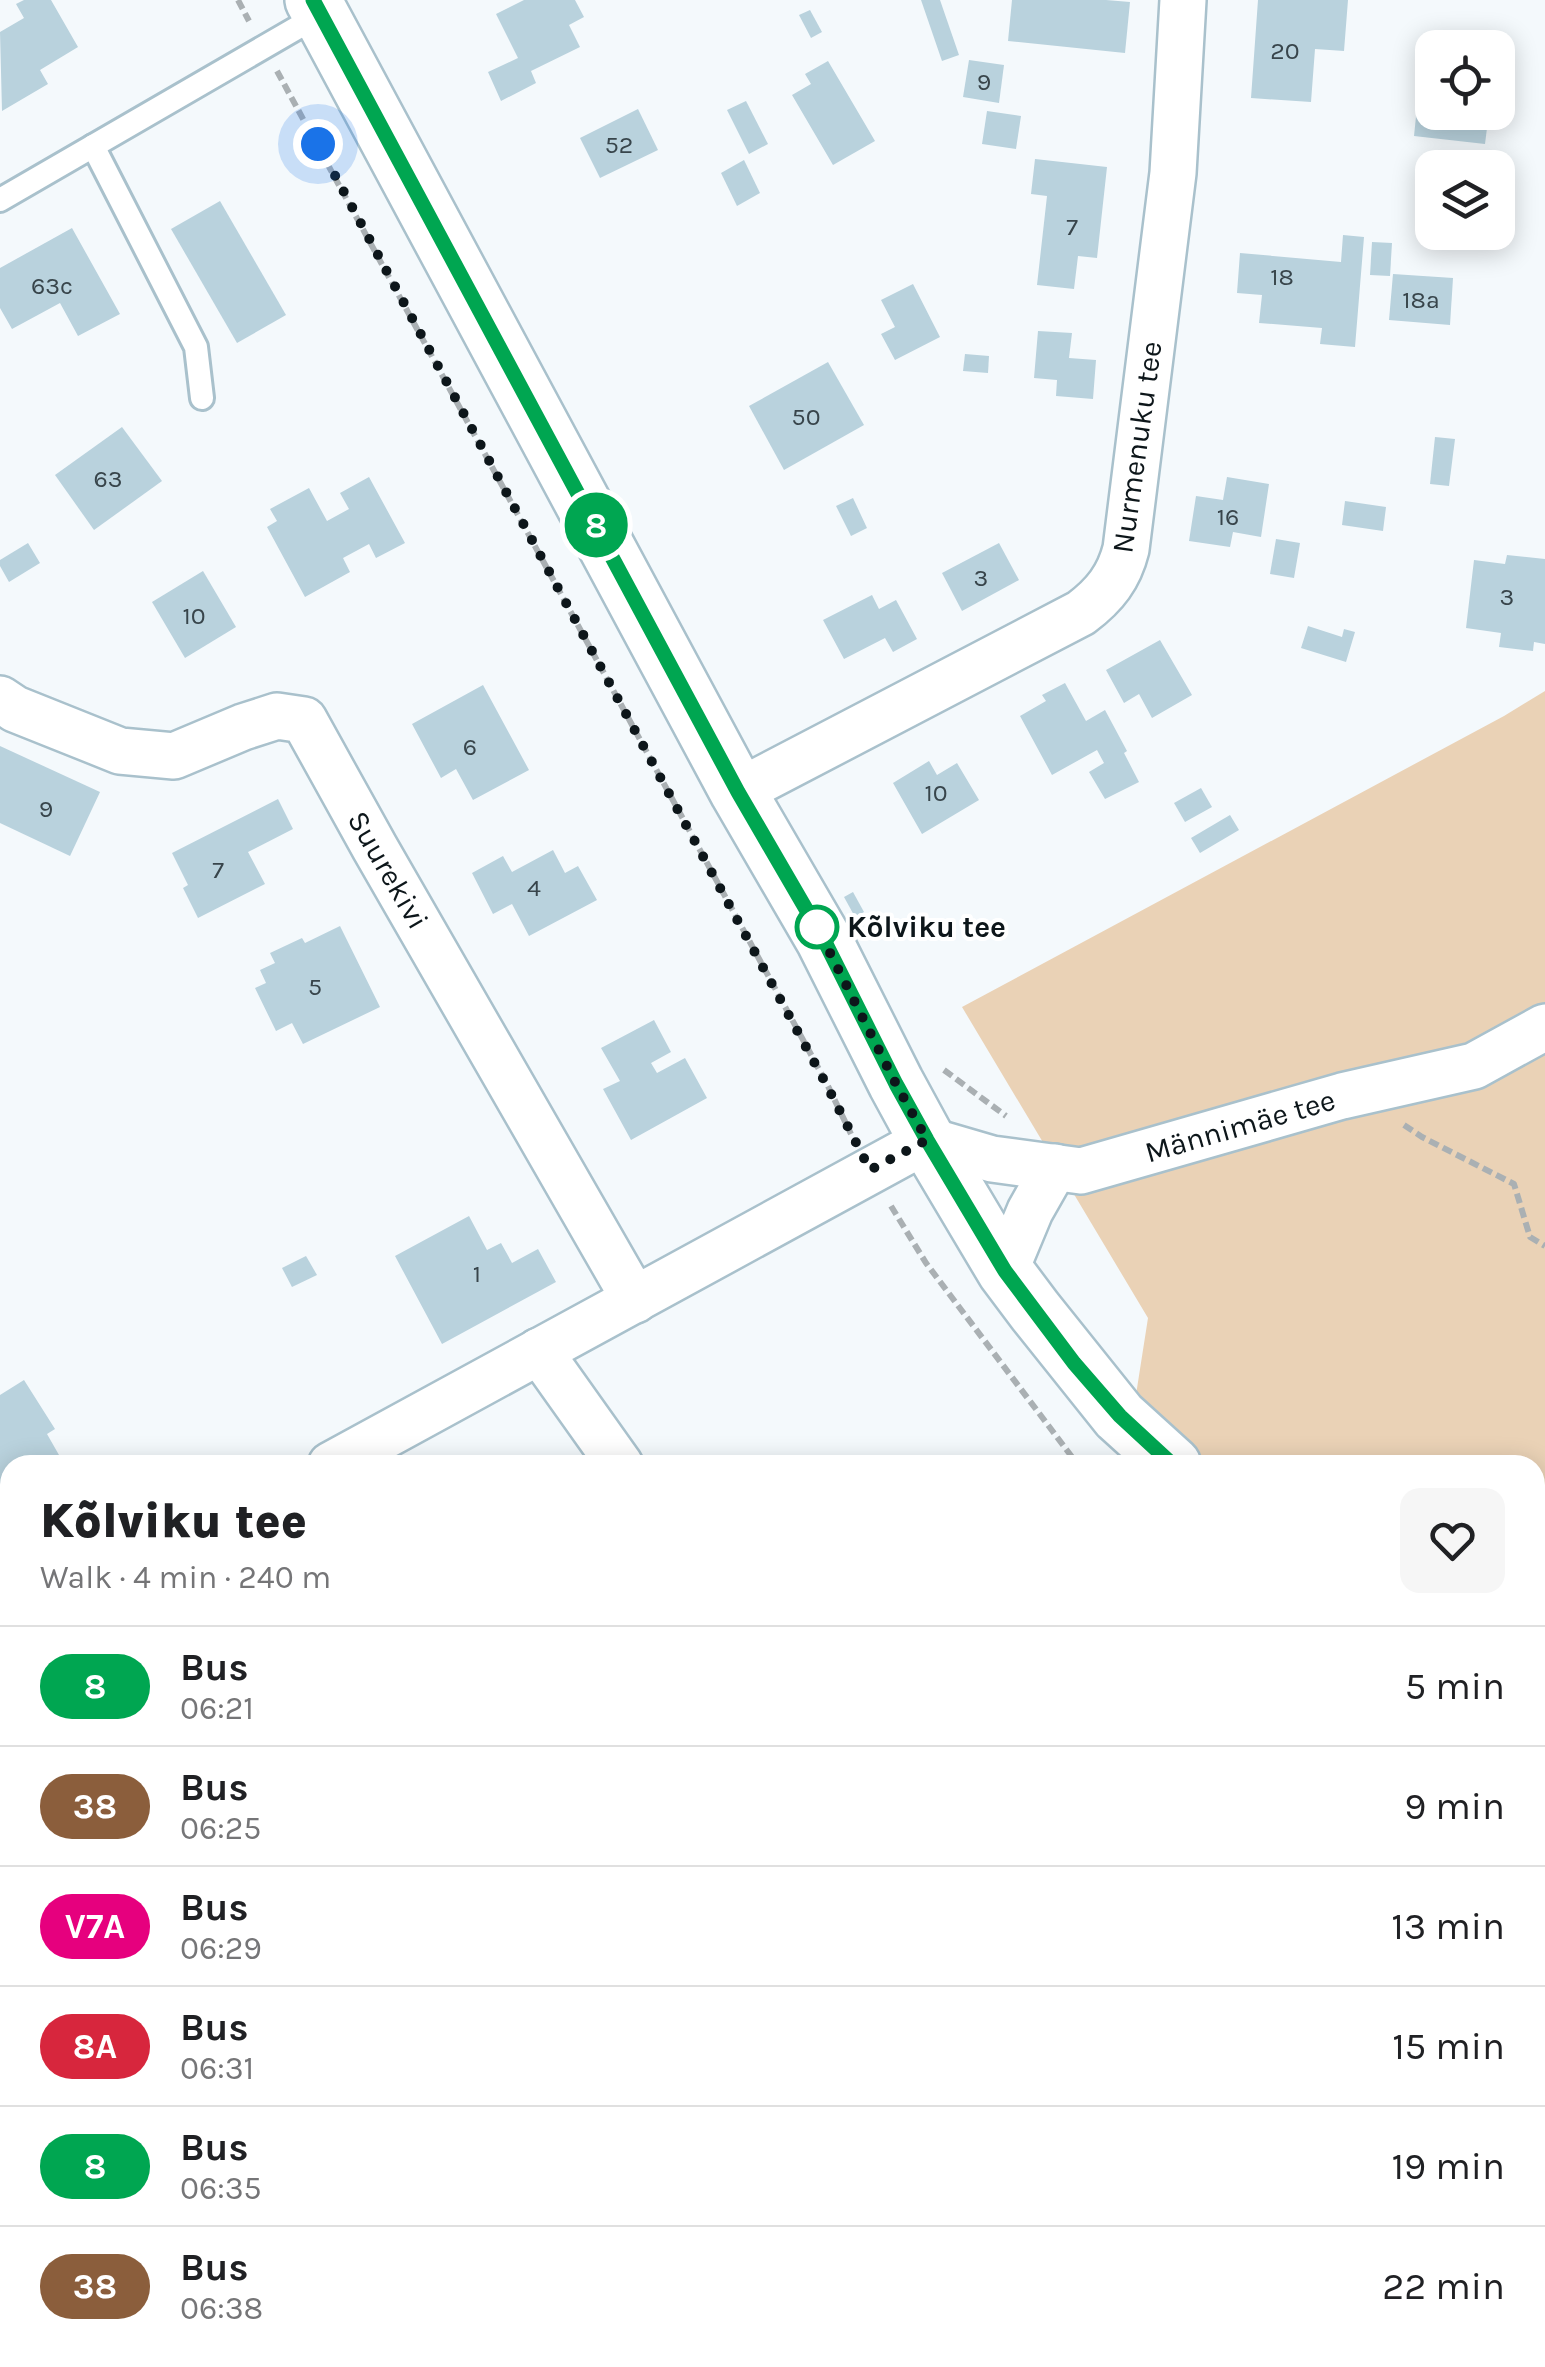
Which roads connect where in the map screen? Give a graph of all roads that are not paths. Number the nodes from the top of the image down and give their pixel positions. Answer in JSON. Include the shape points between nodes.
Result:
{"nodes":[{"id":1,"x":1183,"y":0,"type":"edge"},
{"id":2,"x":317,"y":7,"type":"edge"},
{"id":3,"x":93,"y":146,"type":"junction"},
{"id":4,"x":0,"y":200,"type":"edge"},
{"id":5,"x":202,"y":398,"type":"dead end"},
{"id":6,"x":0,"y":699,"type":"edge"},
{"id":7,"x":738,"y":792,"type":"junction"},
{"id":8,"x":1545,"y":1027,"type":"edge"},
{"id":9,"x":927,"y":1140,"type":"junction"},
{"id":10,"x":1056,"y":1167,"type":"junction"},
{"id":11,"x":1005,"y":1271,"type":"junction"},
{"id":12,"x":635,"y":1300,"type":"junction"},
{"id":13,"x":540,"y":1351,"type":"junction"},
{"id":14,"x":349,"y":1455,"type":"edge"},
{"id":15,"x":613,"y":1455,"type":"edge"},
{"id":16,"x":1162,"y":1455,"type":"edge"}],
"edges":[{"from":1,"to":7,"type":"street","name":"Nurmenuku tee","via":[[1173,174],[1121,567],[1100,599],[1082,612]]},
{"from":2,"to":3,"type":"lane","via":[[264,48]]},
{"from":2,"to":7,"type":"main road"},
{"from":3,"to":4,"type":"lane"},
{"from":3,"to":5,"type":"lane","via":[[196,346]]},
{"from":6,"to":12,"type":"street","name":"Suurekivi","via":[[120,751],[174,756],[277,716],[304,720]]},
{"from":7,"to":9,"type":"main road"},
{"from":8,"to":10,"type":"street","name":"Männimäe tee","via":[[1474,1066],[1342,1096],[1081,1171]]},
{"from":9,"to":10,"type":"street","name":"Männimäe tee","via":[[992,1159]]},
{"from":9,"to":11,"type":"main road"},
{"from":9,"to":12,"type":"street"},
{"from":10,"to":11,"type":"street"},
{"from":11,"to":16,"type":"main road","via":[[1074,1363]]},
{"from":12,"to":13,"type":"street"},
{"from":13,"to":14,"type":"street"},
{"from":13,"to":15,"type":"street"}]}
